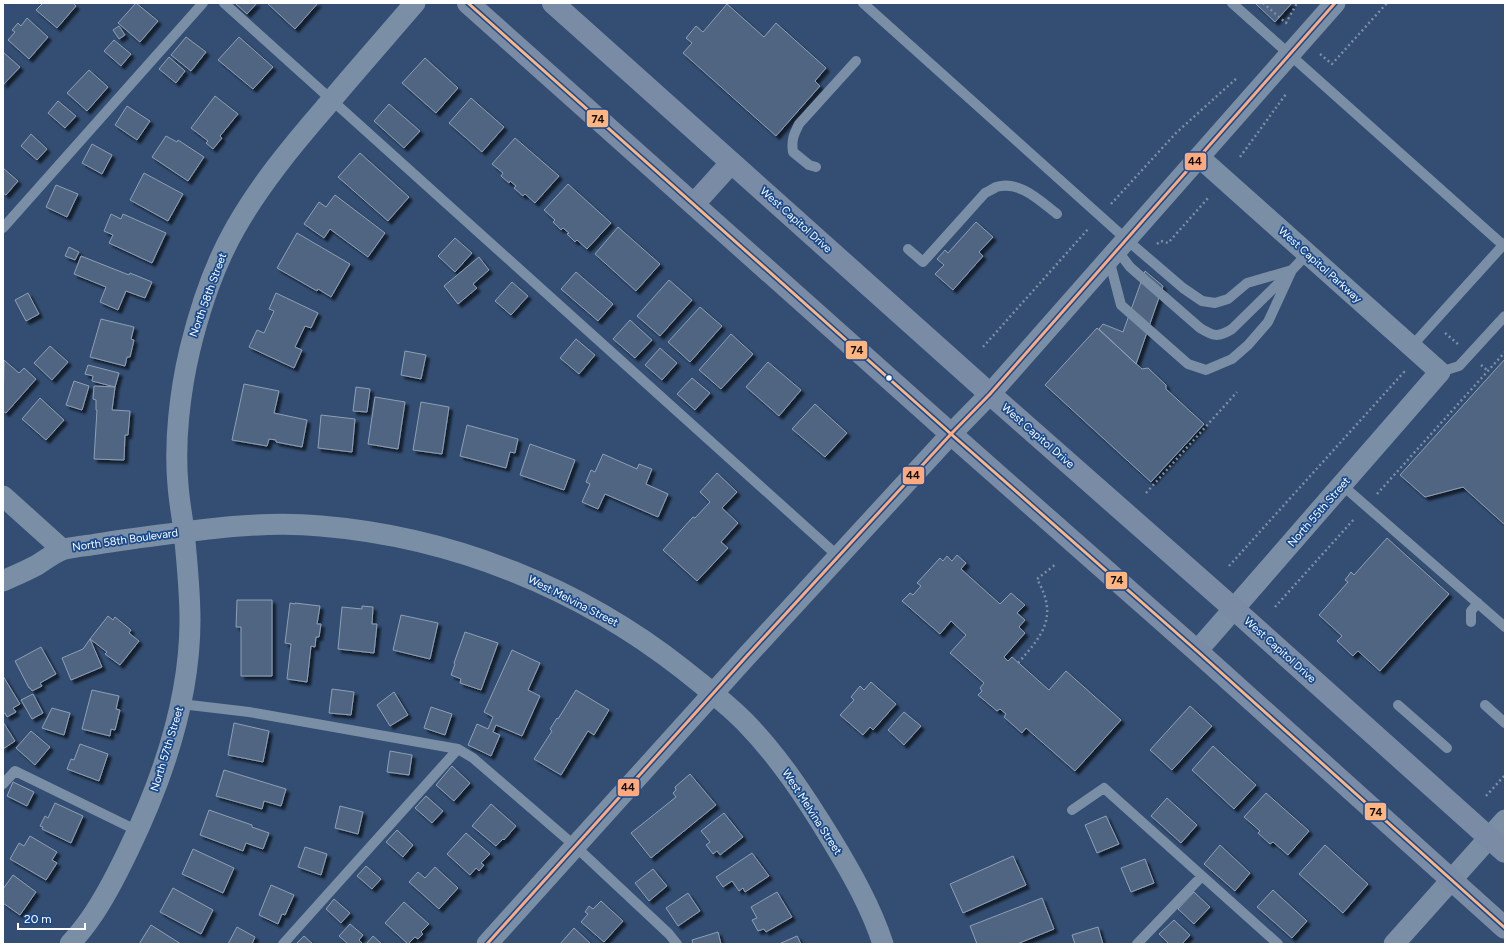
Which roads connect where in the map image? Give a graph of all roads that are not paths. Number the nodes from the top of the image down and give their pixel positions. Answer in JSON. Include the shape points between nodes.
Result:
{"nodes":[{"id":1,"x":203,"y":3,"type":"edge"},
{"id":2,"x":224,"y":3,"type":"edge"},
{"id":3,"x":415,"y":3,"type":"edge"},
{"id":4,"x":468,"y":3,"type":"edge"},
{"id":5,"x":553,"y":3,"type":"edge"},
{"id":6,"x":863,"y":3,"type":"edge"},
{"id":7,"x":1232,"y":3,"type":"edge"},
{"id":8,"x":1335,"y":3,"type":"edge"},
{"id":9,"x":1290,"y":55,"type":"junction"},
{"id":10,"x":856,"y":61,"type":"dead end"},
{"id":11,"x":331,"y":100,"type":"junction"},
{"id":12,"x":1200,"y":157,"type":"junction"},
{"id":13,"x":731,"y":163,"type":"junction"},
{"id":14,"x":816,"y":167,"type":"dead end"},
{"id":15,"x":694,"y":204,"type":"junction"},
{"id":16,"x":1056,"y":214,"type":"dead end"},
{"id":17,"x":3,"y":228,"type":"edge"},
{"id":18,"x":1504,"y":244,"type":"edge"},
{"id":19,"x":908,"y":249,"type":"dead end"},
{"id":20,"x":1118,"y":250,"type":"junction"},
{"id":21,"x":1307,"y":254,"type":"junction"},
{"id":22,"x":1292,"y":270,"type":"junction"},
{"id":23,"x":1505,"y":316,"type":"edge"},
{"id":24,"x":1411,"y":347,"type":"junction"},
{"id":25,"x":1440,"y":372,"type":"junction"},
{"id":26,"x":990,"y":394,"type":"junction"},
{"id":27,"x":951,"y":434,"type":"junction"},
{"id":28,"x":1342,"y":485,"type":"junction"},
{"id":29,"x":3,"y":496,"type":"edge"},
{"id":30,"x":184,"y":532,"type":"junction"},
{"id":31,"x":63,"y":550,"type":"junction"},
{"id":32,"x":839,"y":557,"type":"junction"},
{"id":33,"x":3,"y":581,"type":"edge"},
{"id":34,"x":1478,"y":603,"type":"junction"},
{"id":35,"x":1234,"y":609,"type":"junction"},
{"id":36,"x":1471,"y":622,"type":"dead end"},
{"id":37,"x":1505,"y":627,"type":"edge"},
{"id":38,"x":1197,"y":651,"type":"junction"},
{"id":39,"x":714,"y":693,"type":"junction"},
{"id":40,"x":181,"y":704,"type":"junction"},
{"id":41,"x":1398,"y":705,"type":"dead end"},
{"id":42,"x":1485,"y":705,"type":"dead end"},
{"id":43,"x":1505,"y":723,"type":"edge"},
{"id":44,"x":1447,"y":748,"type":"dead end"},
{"id":45,"x":458,"y":749,"type":"junction"},
{"id":46,"x":3,"y":784,"type":"edge"},
{"id":47,"x":1072,"y":810,"type":"dead end"},
{"id":48,"x":1505,"y":820,"type":"edge"},
{"id":49,"x":138,"y":831,"type":"junction"},
{"id":50,"x":1489,"y":838,"type":"junction"},
{"id":51,"x":575,"y":846,"type":"junction"},
{"id":52,"x":1505,"y":852,"type":"edge"},
{"id":53,"x":1202,"y":876,"type":"junction"},
{"id":54,"x":1451,"y":880,"type":"junction"},
{"id":55,"x":1505,"y":928,"type":"edge"},
{"id":56,"x":70,"y":944,"type":"edge"},
{"id":57,"x":283,"y":944,"type":"edge"},
{"id":58,"x":487,"y":944,"type":"edge"},
{"id":59,"x":677,"y":944,"type":"edge"},
{"id":60,"x":883,"y":944,"type":"edge"},
{"id":61,"x":1137,"y":944,"type":"edge"},
{"id":62,"x":1278,"y":944,"type":"edge"},
{"id":63,"x":1394,"y":944,"type":"edge"}],
"edges":[{"from":1,"to":17,"type":"lane"},
{"from":2,"to":11,"type":"lane"},
{"from":3,"to":11,"type":"street","name":"North 58th Street"},
{"from":4,"to":15,"type":"main road"},
{"from":5,"to":13,"type":"main road","name":"West Capitol Drive"},
{"from":6,"to":20,"type":"lane","via":[[1100,216]]},
{"from":7,"to":9,"type":"lane"},
{"from":8,"to":9,"type":"street"},
{"from":9,"to":12,"type":"street"},
{"from":9,"to":18,"type":"lane"},
{"from":10,"to":14,"type":"lane","via":[[794,134],[793,152],[809,165]]},
{"from":11,"to":30,"type":"street","name":"North 58th Street","via":[[284,155],[256,193],[216,267],[200,310],[181,396],[177,442],[178,483]]},
{"from":11,"to":32,"type":"lane"},
{"from":12,"to":20,"type":"street"},
{"from":12,"to":21,"type":"street","name":"West Capitol Parkway"},
{"from":13,"to":15,"type":"main road"},
{"from":13,"to":26,"type":"main road","name":"West Capitol Drive"},
{"from":15,"to":27,"type":"main road"},
{"from":16,"to":19,"type":"lane","via":[[1022,189],[997,187],[985,193],[923,262]]},
{"from":18,"to":24,"type":"lane"},
{"from":20,"to":22,"type":"lane","via":[[1202,301],[1216,303],[1228,299],[1247,283]]},
{"from":20,"to":22,"type":"lane","via":[[1130,267],[1210,334],[1222,335],[1232,329]]},
{"from":20,"to":22,"type":"lane","via":[[1121,305],[1188,364],[1206,370],[1232,359],[1268,322]]},
{"from":20,"to":26,"type":"street"},
{"from":21,"to":22,"type":"lane"},
{"from":21,"to":24,"type":"street","name":"West Capitol Parkway"},
{"from":23,"to":25,"type":"lane","via":[[1459,366]]},
{"from":24,"to":25,"type":"street","name":"West Capitol Parkway"},
{"from":25,"to":28,"type":"street","name":"North 55th Street"},
{"from":26,"to":27,"type":"street"},
{"from":26,"to":35,"type":"main road","name":"West Capitol Drive"},
{"from":27,"to":32,"type":"street"},
{"from":27,"to":38,"type":"main road"},
{"from":28,"to":34,"type":"lane"},
{"from":28,"to":35,"type":"street","name":"North 55th Street"},
{"from":29,"to":31,"type":"street"},
{"from":30,"to":31,"type":"street","name":"North 58th Boulevard"},
{"from":30,"to":39,"type":"street","name":"West Melvina Street","via":[[266,524],[319,526],[425,543],[469,555],[516,572],[598,611],[637,635]]},
{"from":30,"to":40,"type":"street","name":"North 57th Street","via":[[190,621]]},
{"from":31,"to":33,"type":"street","name":"North 58th Boulevard"},
{"from":32,"to":39,"type":"street"},
{"from":34,"to":36,"type":"lane","via":[[1471,611]]},
{"from":34,"to":37,"type":"lane"},
{"from":35,"to":38,"type":"street","name":"North 55th Street"},
{"from":35,"to":50,"type":"main road","name":"West Capitol Drive"},
{"from":38,"to":54,"type":"main road"},
{"from":39,"to":51,"type":"street"},
{"from":39,"to":60,"type":"street","name":"West Melvina Street","via":[[746,723],[784,768],[811,806],[847,866],[878,928]]},
{"from":40,"to":45,"type":"lane","via":[[249,712]]},
{"from":40,"to":49,"type":"street","name":"North 57th Street","via":[[167,755]]},
{"from":41,"to":44,"type":"lane"},
{"from":42,"to":43,"type":"lane"},
{"from":45,"to":51,"type":"lane","via":[[473,758]]},
{"from":45,"to":57,"type":"lane"},
{"from":46,"to":49,"type":"lane","via":[[15,771]]},
{"from":47,"to":53,"type":"lane","via":[[1104,788]]},
{"from":48,"to":50,"type":"street"},
{"from":49,"to":56,"type":"street","name":"North 57th Street","via":[[115,878],[90,919]]},
{"from":50,"to":52,"type":"main road","name":"West Capitol Drive"},
{"from":50,"to":54,"type":"street"},
{"from":51,"to":58,"type":"street"},
{"from":51,"to":59,"type":"lane"},
{"from":53,"to":61,"type":"lane"},
{"from":53,"to":62,"type":"lane"},
{"from":54,"to":55,"type":"main road"},
{"from":54,"to":63,"type":"street"}]}
